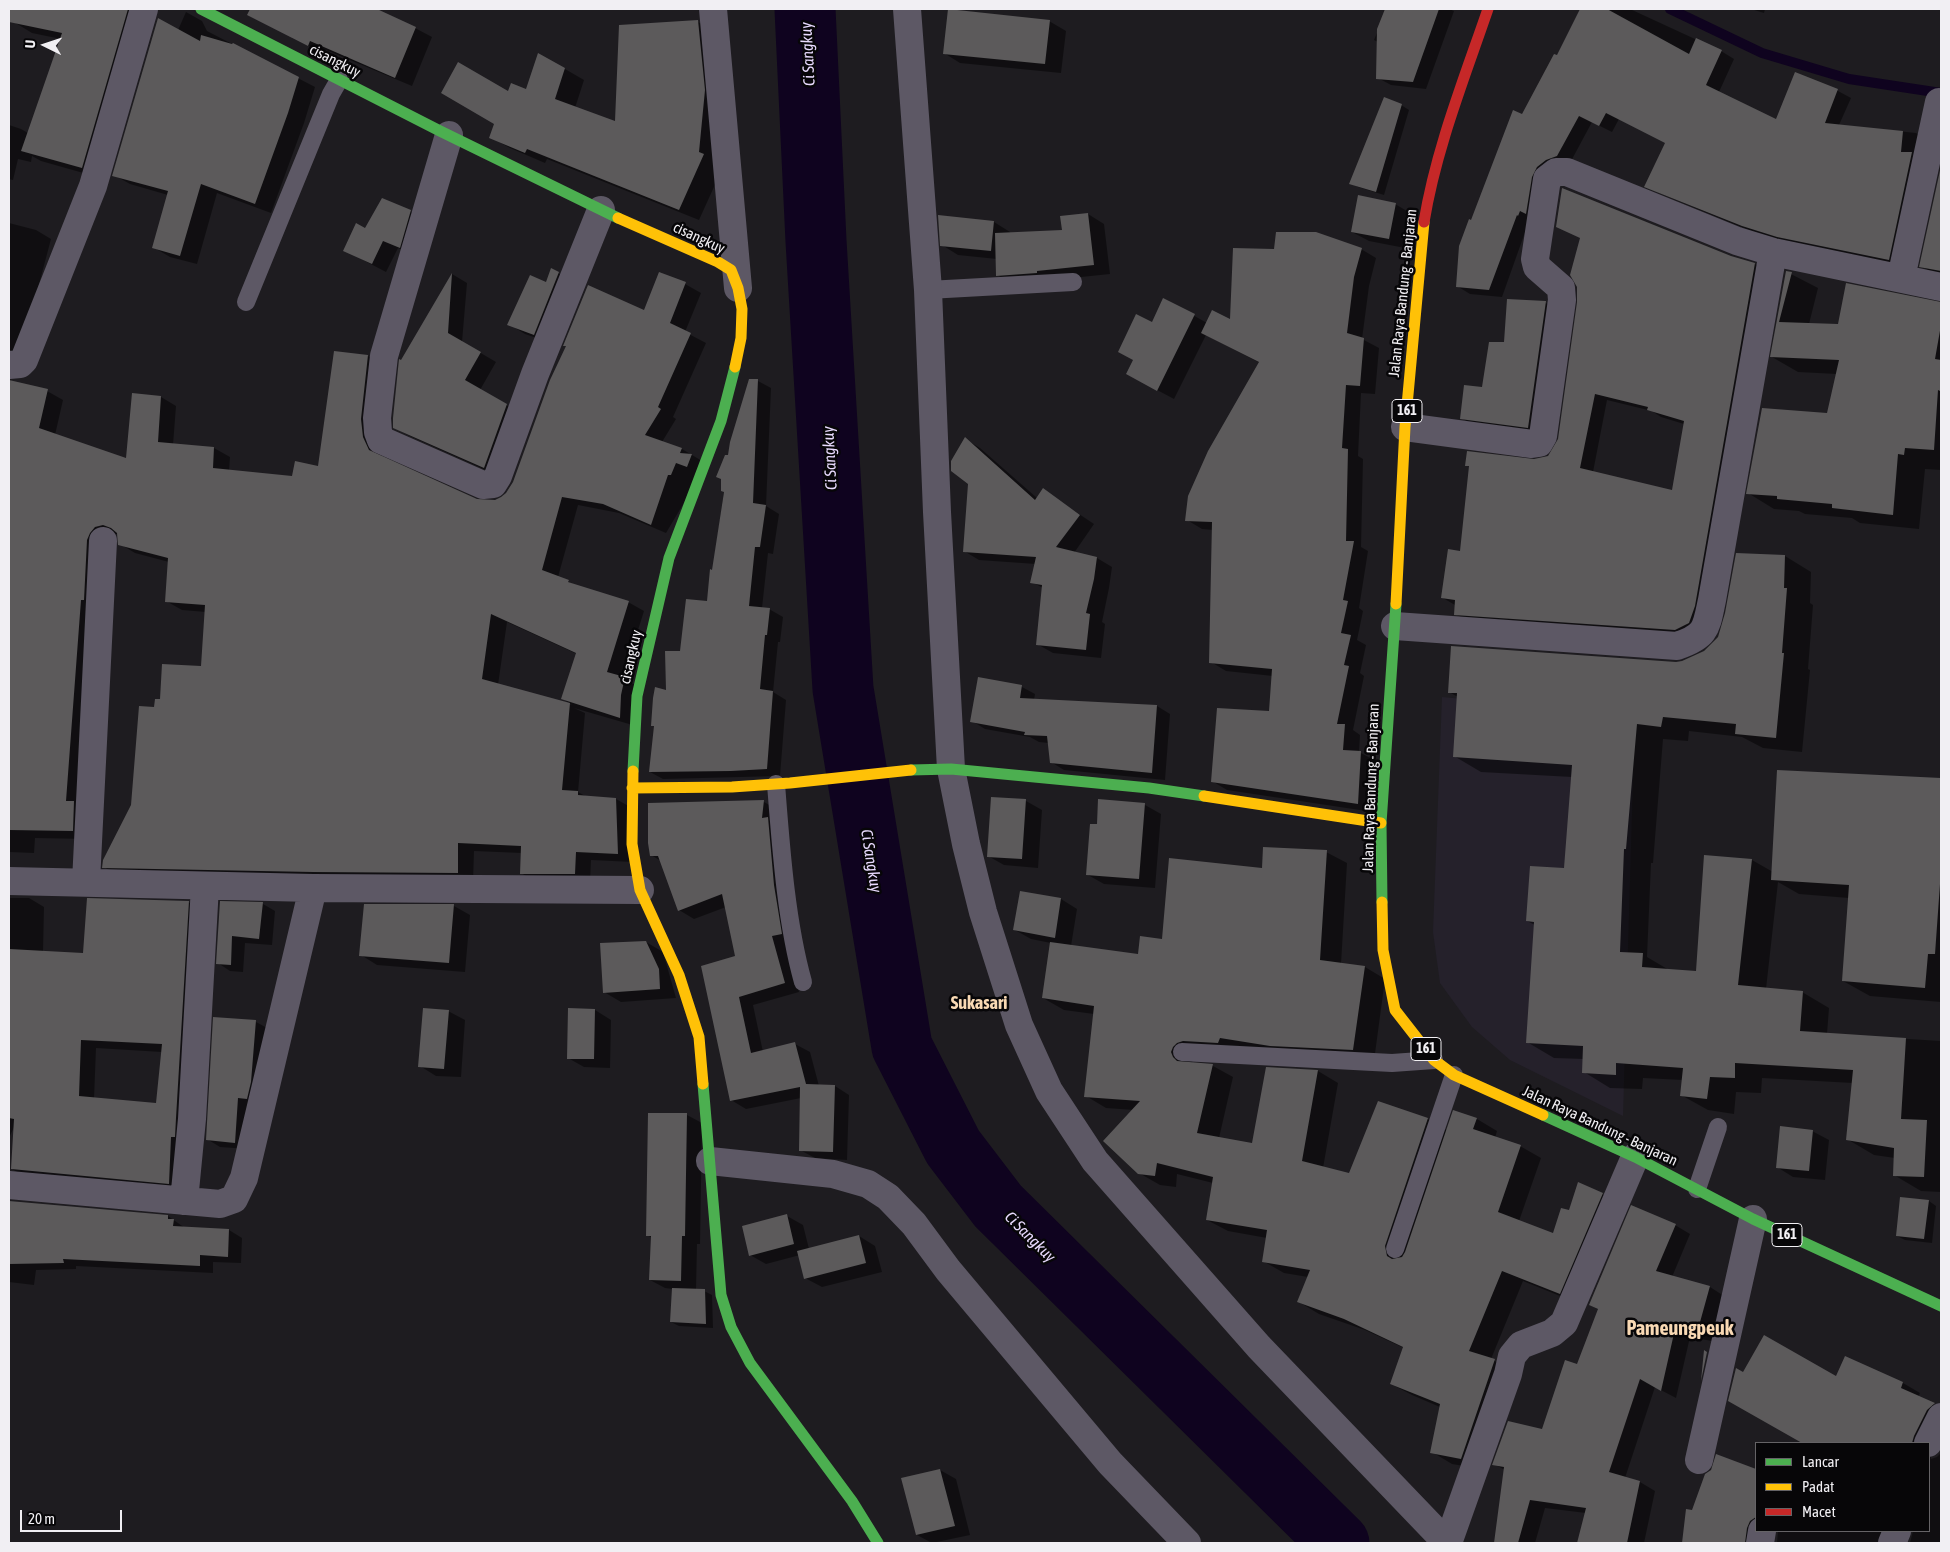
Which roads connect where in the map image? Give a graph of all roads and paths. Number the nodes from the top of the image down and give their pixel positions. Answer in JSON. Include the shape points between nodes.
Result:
{"nodes":[{"id":1,"x":144,"y":9,"type":"edge"},
{"id":2,"x":200,"y":9,"type":"edge"},
{"id":3,"x":713,"y":9,"type":"edge"},
{"id":4,"x":907,"y":9,"type":"edge"},
{"id":5,"x":1488,"y":9,"type":"edge"},
{"id":6,"x":339,"y":80,"type":"junction"},
{"id":7,"x":1939,"y":102,"type":"dead end"},
{"id":8,"x":448,"y":135,"type":"junction"},
{"id":9,"x":601,"y":210,"type":"junction"},
{"id":10,"x":1773,"y":252,"type":"junction"},
{"id":11,"x":1901,"y":278,"type":"junction"},
{"id":12,"x":1073,"y":282,"type":"dead end"},
{"id":13,"x":1941,"y":286,"type":"edge"},
{"id":14,"x":738,"y":288,"type":"junction"},
{"id":15,"x":928,"y":290,"type":"junction"},
{"id":16,"x":246,"y":302,"type":"dead end"},
{"id":17,"x":9,"y":365,"type":"edge"},
{"id":18,"x":1405,"y":427,"type":"junction"},
{"id":19,"x":103,"y":541,"type":"dead end"},
{"id":20,"x":1395,"y":626,"type":"junction"},
{"id":21,"x":951,"y":769,"type":"junction"},
{"id":22,"x":783,"y":784,"type":"junction"},
{"id":23,"x":632,"y":788,"type":"junction"},
{"id":24,"x":1381,"y":822,"type":"junction"},
{"id":25,"x":9,"y":880,"type":"edge"},
{"id":26,"x":86,"y":882,"type":"junction"},
{"id":27,"x":205,"y":886,"type":"junction"},
{"id":28,"x":313,"y":888,"type":"junction"},
{"id":29,"x":640,"y":890,"type":"junction"},
{"id":30,"x":803,"y":982,"type":"dead end"},
{"id":31,"x":1182,"y":1052,"type":"dead end"},
{"id":32,"x":1434,"y":1060,"type":"junction"},
{"id":33,"x":1454,"y":1075,"type":"junction"},
{"id":34,"x":1718,"y":1127,"type":"dead end"},
{"id":35,"x":1635,"y":1157,"type":"junction"},
{"id":36,"x":710,"y":1161,"type":"junction"},
{"id":37,"x":9,"y":1185,"type":"edge"},
{"id":38,"x":1696,"y":1189,"type":"junction"},
{"id":39,"x":184,"y":1201,"type":"junction"},
{"id":40,"x":1753,"y":1219,"type":"junction"},
{"id":41,"x":1395,"y":1249,"type":"dead end"},
{"id":42,"x":1941,"y":1306,"type":"edge"},
{"id":43,"x":1941,"y":1417,"type":"edge"},
{"id":44,"x":1928,"y":1442,"type":"edge"},
{"id":45,"x":1699,"y":1460,"type":"dead end"},
{"id":46,"x":878,"y":1543,"type":"edge"},
{"id":47,"x":1188,"y":1543,"type":"edge"},
{"id":48,"x":1447,"y":1543,"type":"edge"}],
"edges":[{"from":1,"to":17,"type":"street","via":[[94,186],[24,360],[20,364]]},
{"from":2,"to":6,"type":"street","name":"cisangkuy"},
{"from":3,"to":14,"type":"street"},
{"from":4,"to":15,"type":"street"},
{"from":5,"to":18,"type":"street","name":"Jalan Raya Bandung - Banjaran","number":"161","via":[[1441,148],[1428,198]]},
{"from":6,"to":8,"type":"street","name":"cisangkuy"},
{"from":6,"to":16,"type":"lane"},
{"from":7,"to":11,"type":"street"},
{"from":8,"to":9,"type":"street","name":"cisangkuy"},
{"from":8,"to":9,"type":"street","via":[[384,356],[377,418],[381,440],[483,486],[493,484]]},
{"from":9,"to":14,"type":"street","name":"cisangkuy","via":[[718,262],[731,270]]},
{"from":10,"to":11,"type":"street"},
{"from":10,"to":18,"type":"street","via":[[1737,241],[1567,172],[1556,172],[1548,179],[1535,259],[1537,267],[1561,288],[1562,300],[1543,436],[1539,443]]},
{"from":10,"to":20,"type":"street","via":[[1712,600],[1706,626],[1694,640],[1677,646]]},
{"from":11,"to":13,"type":"street"},
{"from":12,"to":15,"type":"lane"},
{"from":14,"to":23,"type":"street","name":"cisangkuy","via":[[742,309],[741,338],[733,378],[721,421],[669,558],[637,696]]},
{"from":15,"to":21,"type":"street"},
{"from":18,"to":20,"type":"street","name":"Jalan Raya Bandung - Banjaran","number":"161"},
{"from":19,"to":26,"type":"street"},
{"from":20,"to":24,"type":"street","name":"Jalan Raya Bandung - Banjaran","number":"161"},
{"from":21,"to":22,"type":"street"},
{"from":21,"to":24,"type":"street","via":[[1150,788]]},
{"from":21,"to":48,"type":"street","via":[[983,912],[1018,1025],[1049,1091],[1095,1161],[1259,1347]]},
{"from":22,"to":23,"type":"street"},
{"from":22,"to":30,"type":"lane","via":[[780,842]]},
{"from":23,"to":29,"type":"street","name":"cisangkuy","via":[[632,844]]},
{"from":24,"to":32,"type":"street","name":"Jalan Raya Bandung - Banjaran","number":"161","via":[[1383,950],[1396,1010]]},
{"from":25,"to":26,"type":"street"},
{"from":26,"to":27,"type":"street"},
{"from":27,"to":28,"type":"street"},
{"from":27,"to":39,"type":"street","via":[[192,1119]]},
{"from":28,"to":29,"type":"street"},
{"from":28,"to":39,"type":"street","via":[[244,1178],[234,1199],[220,1204]]},
{"from":29,"to":36,"type":"street","name":"cisangkuy","via":[[679,975],[699,1037]]},
{"from":31,"to":32,"type":"lane","via":[[1392,1062]]},
{"from":32,"to":33,"type":"street","name":"Jalan Raya Bandung - Banjaran","number":"161"},
{"from":33,"to":35,"type":"street","name":"Jalan Raya Bandung - Banjaran","number":"161"},
{"from":33,"to":41,"type":"lane"},
{"from":34,"to":38,"type":"lane"},
{"from":35,"to":38,"type":"street","name":"Jalan Raya Bandung - Banjaran","number":"161"},
{"from":35,"to":48,"type":"street","via":[[1564,1323],[1552,1333],[1521,1345],[1512,1356]]},
{"from":36,"to":46,"type":"street","name":"cisangkuy","via":[[721,1296],[731,1327],[750,1363],[852,1502]]},
{"from":36,"to":47,"type":"street","via":[[833,1174],[868,1184],[888,1198],[914,1224],[948,1270],[1110,1463]]},
{"from":37,"to":39,"type":"street"},
{"from":38,"to":40,"type":"street","name":"Jalan Raya Bandung - Banjaran","number":"161"},
{"from":40,"to":42,"type":"street","name":"Jalan Raya Bandung - Banjaran","number":"161"},
{"from":40,"to":45,"type":"street"},
{"from":43,"to":44,"type":"street"}]}
